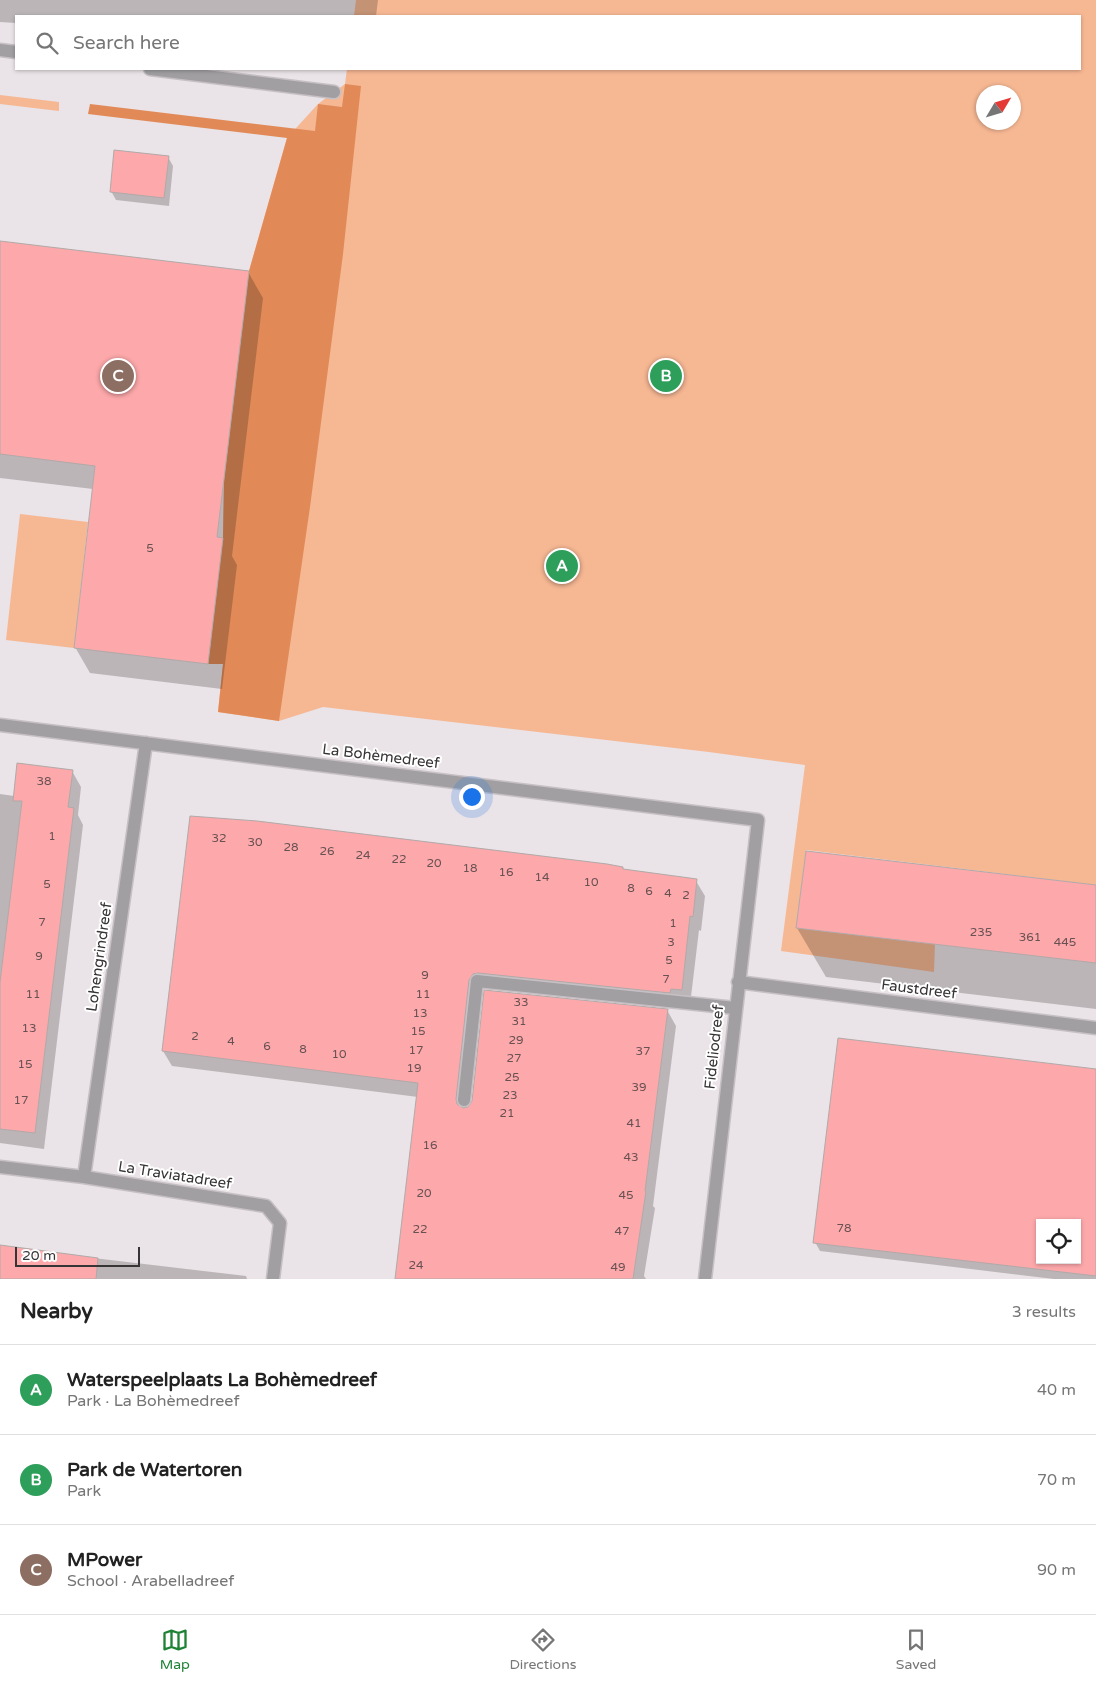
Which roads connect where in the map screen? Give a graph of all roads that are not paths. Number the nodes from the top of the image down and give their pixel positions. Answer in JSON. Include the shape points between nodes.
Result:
{"nodes":[{"id":1,"x":0,"y":50,"type":"edge"},
{"id":2,"x":15,"y":52,"type":"edge"},
{"id":3,"x":158,"y":70,"type":"edge"},
{"id":4,"x":334,"y":92,"type":"dead end"},
{"id":5,"x":0,"y":725,"type":"edge"},
{"id":6,"x":146,"y":743,"type":"junction"},
{"id":7,"x":758,"y":820,"type":"joint"},
{"id":8,"x":738,"y":982,"type":"junction"},
{"id":9,"x":735,"y":1008,"type":"junction"},
{"id":10,"x":1096,"y":1028,"type":"edge"},
{"id":11,"x":464,"y":1100,"type":"dead end"},
{"id":12,"x":0,"y":1167,"type":"edge"},
{"id":13,"x":84,"y":1176,"type":"junction"},
{"id":14,"x":273,"y":1279,"type":"edge"},
{"id":15,"x":704,"y":1279,"type":"edge"}],
"edges":[{"from":1,"to":2,"type":"street"},
{"from":3,"to":4,"type":"street"},
{"from":5,"to":6,"type":"street","name":"La Bohèmedreef"},
{"from":6,"to":7,"type":"street","name":"La Bohèmedreef"},
{"from":6,"to":13,"type":"street","name":"Lohengrindreef"},
{"from":7,"to":8,"type":"street","name":"Fideliodreef"},
{"from":8,"to":9,"type":"street","name":"Fideliodreef"},
{"from":8,"to":10,"type":"street","name":"Faustdreef"},
{"from":9,"to":11,"type":"street","via":[[477,980]]},
{"from":9,"to":15,"type":"street","name":"Fideliodreef"},
{"from":12,"to":13,"type":"street","name":"La Traviatadreef"},
{"from":13,"to":14,"type":"street","name":"La Traviatadreef","via":[[266,1206],[280,1223]]}]}
